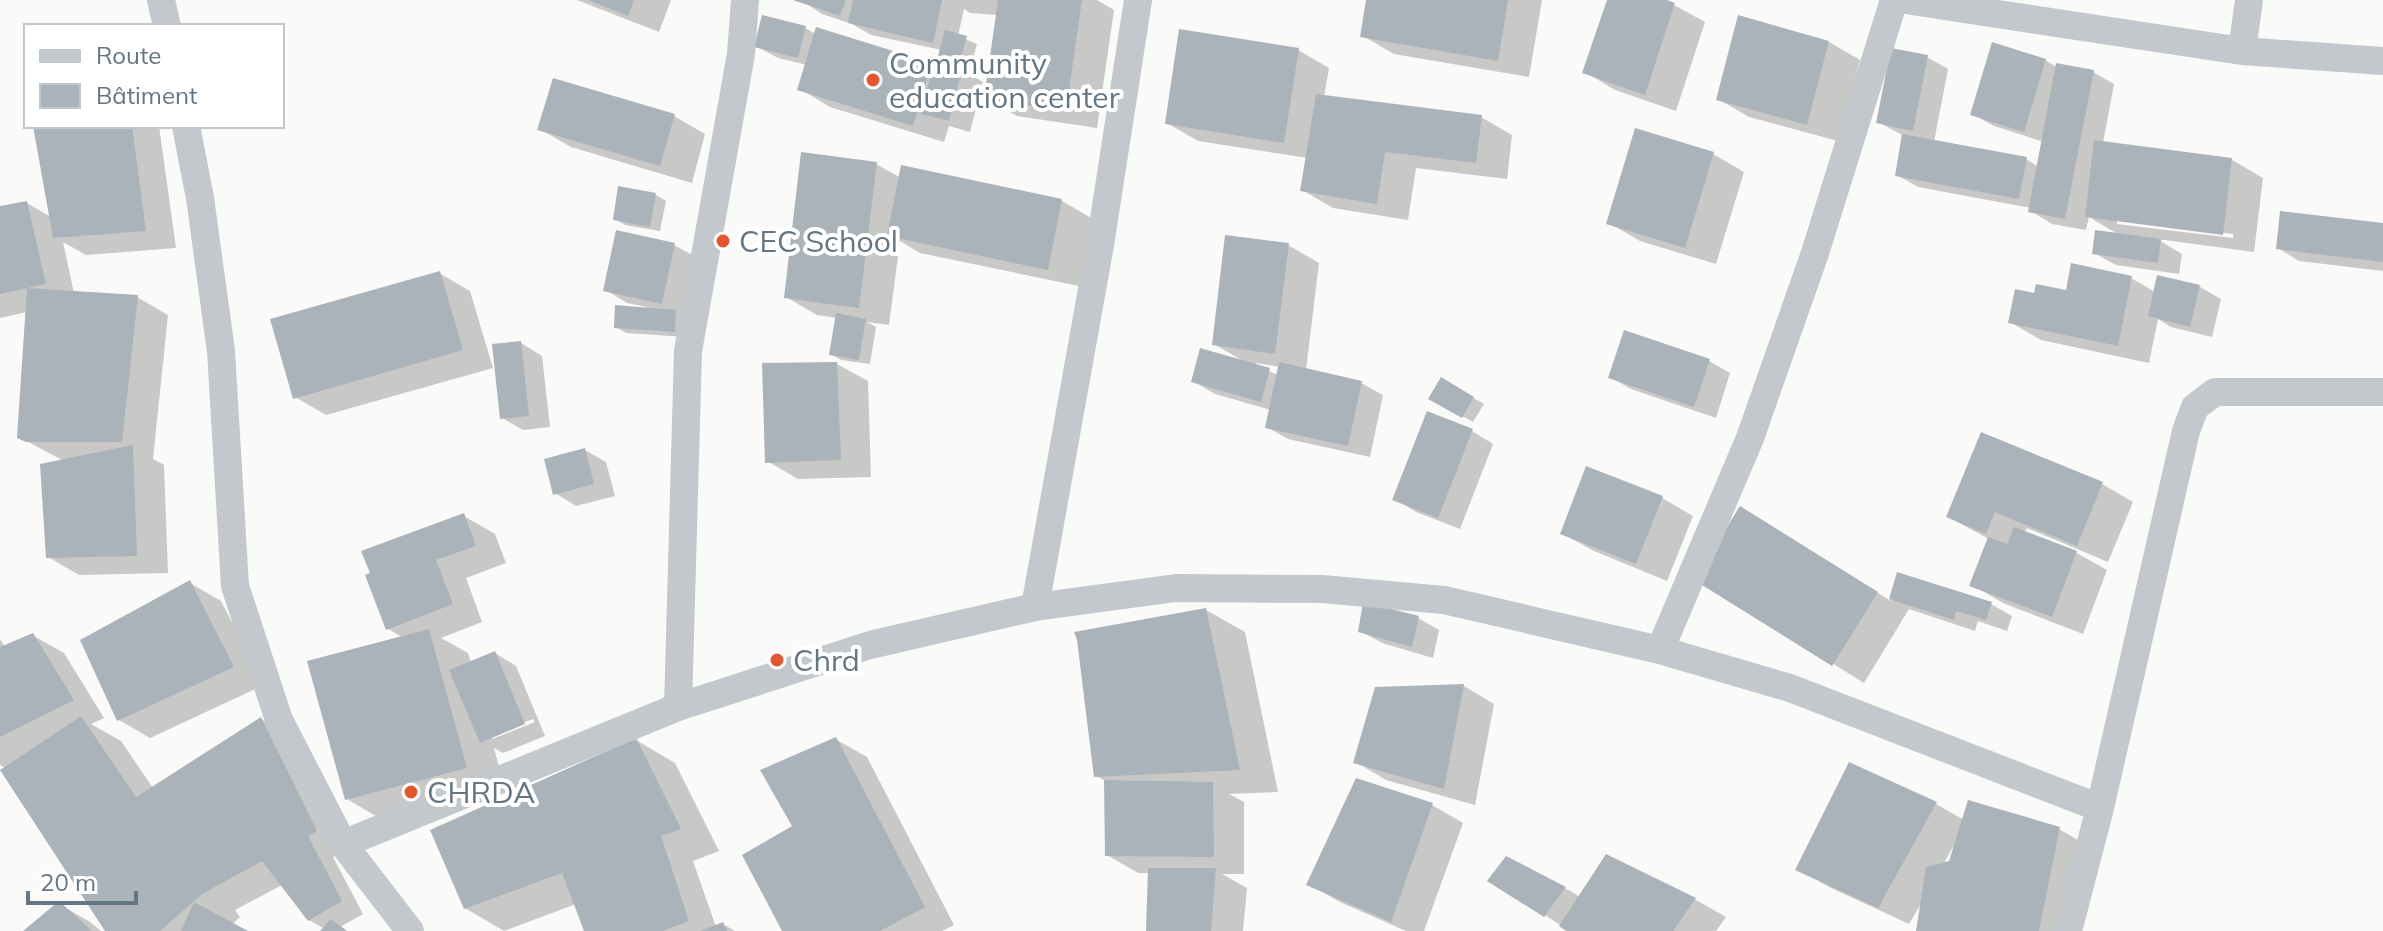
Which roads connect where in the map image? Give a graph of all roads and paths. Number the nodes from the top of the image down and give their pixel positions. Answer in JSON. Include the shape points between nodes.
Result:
{"nodes":[{"id":1,"x":161,"y":0,"type":"edge"},
{"id":2,"x":745,"y":0,"type":"edge"},
{"id":3,"x":1138,"y":0,"type":"edge"},
{"id":4,"x":1894,"y":0,"type":"edge"},
{"id":5,"x":1905,"y":0,"type":"edge"},
{"id":6,"x":2249,"y":0,"type":"edge"},
{"id":7,"x":167,"y":24,"type":"edge"},
{"id":8,"x":2242,"y":51,"type":"junction"},
{"id":9,"x":2383,"y":61,"type":"edge"},
{"id":10,"x":186,"y":128,"type":"edge"},
{"id":11,"x":2383,"y":392,"type":"edge"},
{"id":12,"x":1035,"y":607,"type":"junction"},
{"id":13,"x":1660,"y":650,"type":"junction"},
{"id":14,"x":678,"y":707,"type":"junction"},
{"id":15,"x":2100,"y":808,"type":"junction"},
{"id":16,"x":343,"y":844,"type":"junction"},
{"id":17,"x":410,"y":931,"type":"edge"},
{"id":18,"x":2068,"y":931,"type":"edge"}],
"edges":[{"from":1,"to":7,"type":"street"},
{"from":2,"to":14,"type":"street","via":[[741,54],[688,351]]},
{"from":3,"to":12,"type":"street"},
{"from":4,"to":13,"type":"street","via":[[1750,438]]},
{"from":5,"to":8,"type":"street"},
{"from":6,"to":8,"type":"street"},
{"from":8,"to":9,"type":"street"},
{"from":10,"to":16,"type":"street","via":[[221,351],[235,586],[279,720]]},
{"from":11,"to":15,"type":"street","via":[[2215,392],[2195,407]]},
{"from":12,"to":13,"type":"street","via":[[1176,588],[1322,589],[1444,600]]},
{"from":12,"to":14,"type":"street","via":[[870,645]]},
{"from":13,"to":15,"type":"street","via":[[1790,688]]},
{"from":14,"to":16,"type":"street"},
{"from":15,"to":18,"type":"street"},
{"from":16,"to":17,"type":"street"}]}
